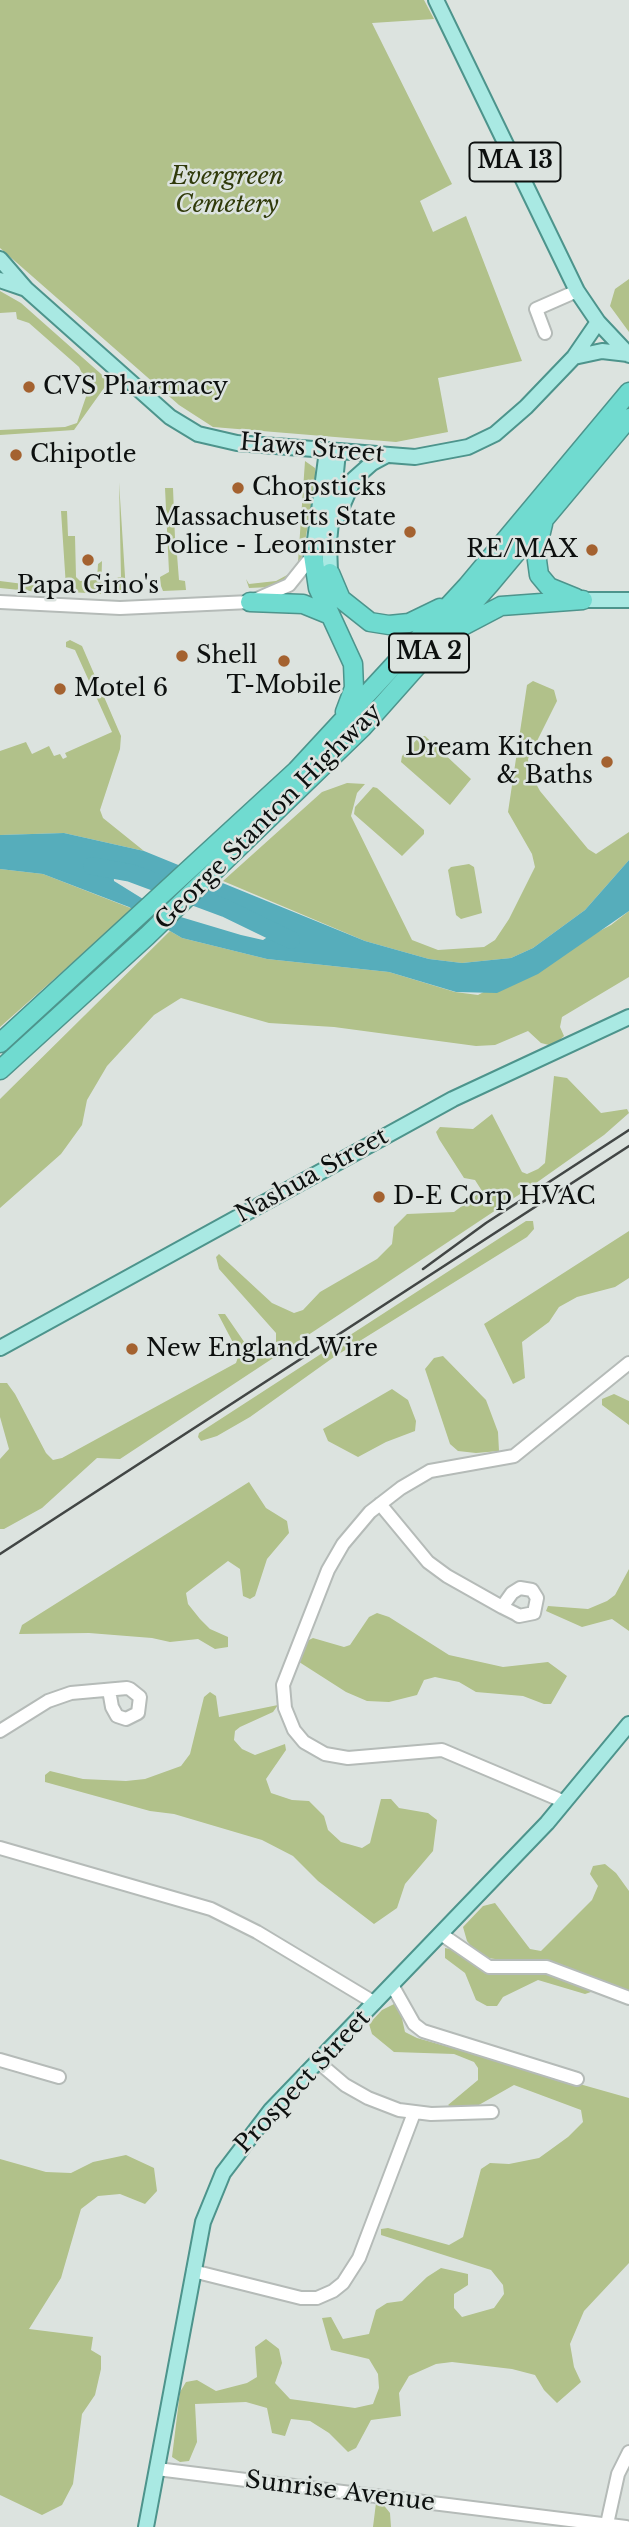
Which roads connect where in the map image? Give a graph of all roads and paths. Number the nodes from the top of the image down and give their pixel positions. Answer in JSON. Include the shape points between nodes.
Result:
{"nodes":[{"id":1,"x":436,"y":0,"type":"edge"},
{"id":2,"x":0,"y":259,"type":"edge"},
{"id":3,"x":6,"y":267,"type":"edge"},
{"id":4,"x":0,"y":280,"type":"edge"},
{"id":5,"x":26,"y":289,"type":"junction"},
{"id":6,"x":577,"y":291,"type":"junction"},
{"id":7,"x":598,"y":323,"type":"junction"},
{"id":8,"x":545,"y":333,"type":"dead end"},
{"id":9,"x":629,"y":355,"type":"edge"},
{"id":10,"x":574,"y":357,"type":"junction"},
{"id":11,"x":629,"y":392,"type":"edge"},
{"id":12,"x":629,"y":418,"type":"edge"},
{"id":13,"x":333,"y":452,"type":"junction"},
{"id":14,"x":387,"y":456,"type":"junction"},
{"id":15,"x":545,"y":518,"type":"junction"},
{"id":16,"x":328,"y":542,"type":"junction"},
{"id":17,"x":313,"y":555,"type":"junction"},
{"id":18,"x":330,"y":573,"type":"joint"},
{"id":19,"x":467,"y":586,"type":"junction"},
{"id":20,"x":583,"y":600,"type":"junction"},
{"id":21,"x":629,"y":600,"type":"edge"},
{"id":22,"x":0,"y":602,"type":"edge"},
{"id":23,"x":250,"y":602,"type":"junction"},
{"id":24,"x":330,"y":615,"type":"junction"},
{"id":25,"x":436,"y":645,"type":"junction"},
{"id":26,"x":339,"y":725,"type":"junction"},
{"id":27,"x":629,"y":1017,"type":"edge"},
{"id":28,"x":0,"y":1042,"type":"edge"},
{"id":29,"x":0,"y":1070,"type":"edge"},
{"id":30,"x":0,"y":1348,"type":"edge"},
{"id":31,"x":629,"y":1363,"type":"edge"},
{"id":32,"x":380,"y":1504,"type":"junction"},
{"id":33,"x":502,"y":1607,"type":"dead end"},
{"id":34,"x":109,"y":1690,"type":"dead end"},
{"id":35,"x":629,"y":1724,"type":"edge"},
{"id":36,"x":0,"y":1731,"type":"edge"},
{"id":37,"x":565,"y":1802,"type":"junction"},
{"id":38,"x":0,"y":1847,"type":"edge"},
{"id":39,"x":441,"y":1934,"type":"junction"},
{"id":40,"x":392,"y":1986,"type":"junction"},
{"id":41,"x":629,"y":1998,"type":"edge"},
{"id":42,"x":375,"y":2003,"type":"junction"},
{"id":43,"x":0,"y":2060,"type":"edge"},
{"id":44,"x":318,"y":2062,"type":"junction"},
{"id":45,"x":59,"y":2077,"type":"dead end"},
{"id":46,"x":578,"y":2079,"type":"dead end"},
{"id":47,"x":492,"y":2112,"type":"dead end"},
{"id":48,"x":414,"y":2113,"type":"junction"},
{"id":49,"x":193,"y":2271,"type":"junction"},
{"id":50,"x":629,"y":2452,"type":"edge"},
{"id":51,"x":157,"y":2469,"type":"junction"},
{"id":52,"x":607,"y":2524,"type":"junction"},
{"id":53,"x":146,"y":2527,"type":"edge"},
{"id":54,"x":626,"y":2527,"type":"edge"}],
"edges":[{"from":1,"to":6,"type":"main road","number":"MA 13"},
{"from":2,"to":3,"type":"main road","name":"Haws Street"},
{"from":3,"to":5,"type":"main road","name":"Haws Street"},
{"from":4,"to":5,"type":"main road","name":"Haws Street"},
{"from":5,"to":13,"type":"main road","name":"Haws Street","via":[[187,428],[237,443]]},
{"from":6,"to":7,"type":"main road","number":"MA 13"},
{"from":6,"to":8,"type":"street","via":[[536,309]]},
{"from":7,"to":9,"type":"main road","number":"MA 13"},
{"from":7,"to":10,"type":"main road","name":"Haws Street"},
{"from":9,"to":10,"type":"main road","via":[[602,351]]},
{"from":10,"to":14,"type":"main road","name":"Haws Street","via":[[492,436],[439,455]]},
{"from":11,"to":19,"type":"highway","name":"George Stanton Highway","number":"MA 2"},
{"from":12,"to":15,"type":"highway","name":"George Stanton Highway","number":"MA 2"},
{"from":13,"to":14,"type":"main road","name":"Haws Street"},
{"from":13,"to":16,"type":"main road"},
{"from":13,"to":17,"type":"main road"},
{"from":14,"to":16,"type":"main road","via":[[355,479]]},
{"from":15,"to":20,"type":"highway","via":[[536,553],[539,575],[554,590]]},
{"from":15,"to":25,"type":"highway","name":"George Stanton Highway","number":"MA 2"},
{"from":16,"to":18,"type":"main road"},
{"from":17,"to":23,"type":"street","via":[[289,585]]},
{"from":17,"to":24,"type":"highway","via":[[316,584]]},
{"from":18,"to":19,"type":"highway","via":[[341,599],[359,616],[381,625],[422,619]]},
{"from":19,"to":26,"type":"highway","name":"George Stanton Highway","number":"MA 2"},
{"from":20,"to":21,"type":"main road"},
{"from":20,"to":25,"type":"highway","via":[[501,606]]},
{"from":22,"to":23,"type":"street","via":[[120,608]]},
{"from":23,"to":24,"type":"highway","via":[[303,604]]},
{"from":24,"to":26,"type":"highway","via":[[347,647],[354,675],[353,692]]},
{"from":25,"to":29,"type":"highway","name":"George Stanton Highway","number":"MA 2","via":[[362,728],[214,873]]},
{"from":26,"to":28,"type":"highway","name":"George Stanton Highway","number":"MA 2","via":[[296,771]]},
{"from":27,"to":30,"type":"main road","name":"Nashua Street","via":[[443,1105]]},
{"from":31,"to":32,"type":"street","via":[[514,1456],[430,1471]]},
{"from":32,"to":33,"type":"street","via":[[428,1562]]},
{"from":32,"to":37,"type":"street","via":[[335,1556],[286,1670],[283,1701],[294,1730],[317,1751],[340,1758],[430,1749],[452,1752]]},
{"from":34,"to":36,"type":"street","via":[[59,1696]]},
{"from":35,"to":37,"type":"main road","name":"Prospect Street"},
{"from":37,"to":39,"type":"main road","name":"Prospect Street"},
{"from":38,"to":42,"type":"street","via":[[211,1909]]},
{"from":39,"to":40,"type":"main road","name":"Prospect Street"},
{"from":39,"to":41,"type":"street","via":[[489,1967],[547,1967]]},
{"from":40,"to":42,"type":"main road","name":"Prospect Street"},
{"from":40,"to":46,"type":"street","via":[[423,2031]]},
{"from":42,"to":44,"type":"main road","name":"Prospect Street"},
{"from":43,"to":45,"type":"street"},
{"from":44,"to":48,"type":"street","via":[[368,2098]]},
{"from":44,"to":49,"type":"main road","name":"Prospect Street","via":[[256,2129],[223,2173],[203,2222]]},
{"from":47,"to":48,"type":"street"},
{"from":48,"to":49,"type":"street","via":[[359,2258],[333,2291],[301,2298]]},
{"from":49,"to":51,"type":"main road","name":"Prospect Street"},
{"from":50,"to":52,"type":"street","via":[[618,2474]]},
{"from":51,"to":52,"type":"street","name":"Sunrise Avenue"},
{"from":51,"to":53,"type":"main road","name":"Prospect Street"},
{"from":52,"to":54,"type":"street","name":"Sunrise Avenue"}]}
